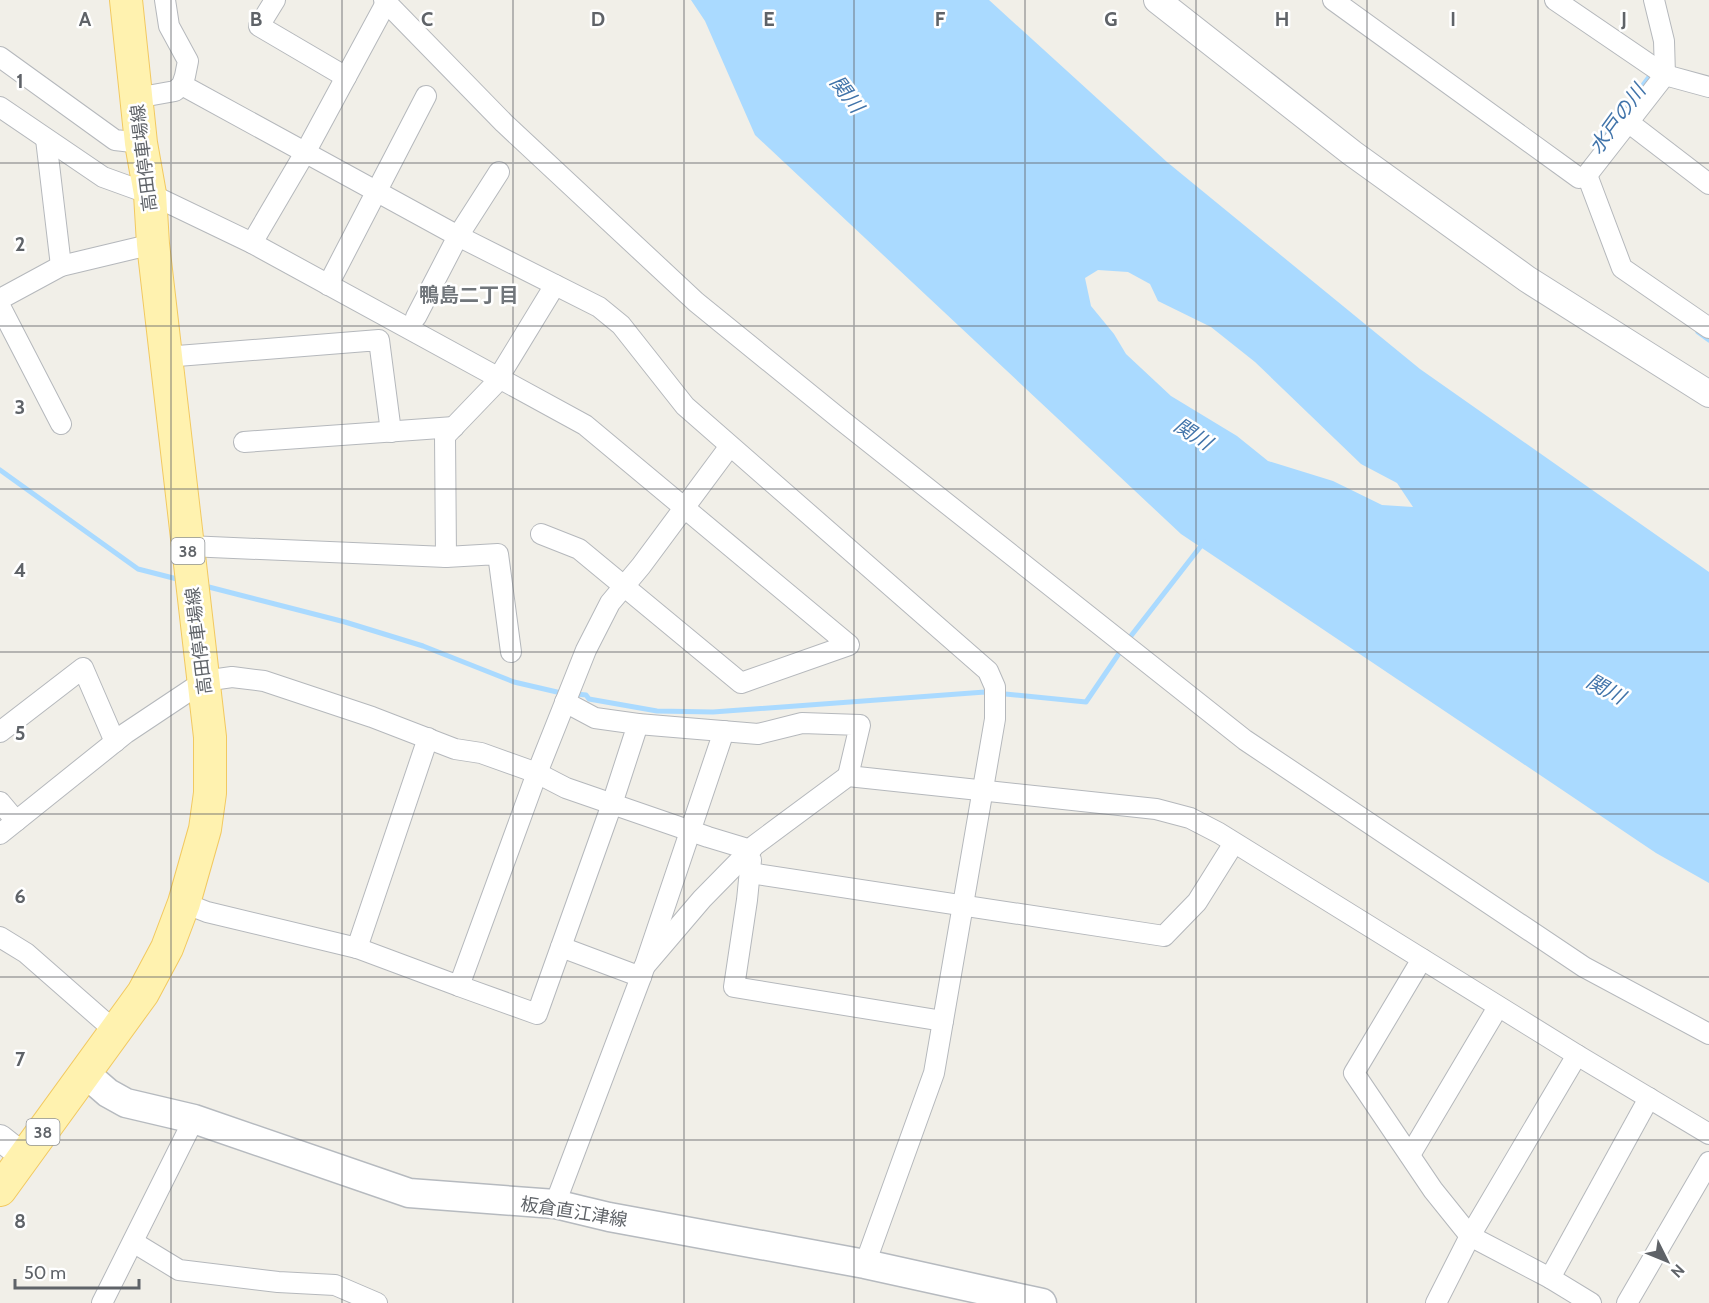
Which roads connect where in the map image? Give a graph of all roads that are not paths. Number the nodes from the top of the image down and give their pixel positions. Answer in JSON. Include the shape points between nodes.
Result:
{"nodes":[{"id":1,"x":126,"y":0,"type":"edge"},
{"id":2,"x":165,"y":0,"type":"edge"},
{"id":3,"x":275,"y":0,"type":"edge"},
{"id":4,"x":1157,"y":0,"type":"edge"},
{"id":5,"x":1333,"y":0,"type":"edge"},
{"id":6,"x":1555,"y":0,"type":"edge"},
{"id":7,"x":1654,"y":0,"type":"edge"},
{"id":8,"x":385,"y":2,"type":"edge"},
{"id":9,"x":0,"y":57,"type":"edge"},
{"id":10,"x":1665,"y":75,"type":"junction"},
{"id":11,"x":346,"y":77,"type":"junction"},
{"id":12,"x":182,"y":85,"type":"junction"},
{"id":13,"x":1709,"y":87,"type":"edge"},
{"id":14,"x":426,"y":96,"type":"dead end"},
{"id":15,"x":136,"y":98,"type":"junction"},
{"id":16,"x":0,"y":107,"type":"edge"},
{"id":17,"x":1628,"y":122,"type":"junction"},
{"id":18,"x":46,"y":139,"type":"junction"},
{"id":19,"x":141,"y":143,"type":"junction"},
{"id":20,"x":306,"y":151,"type":"junction"},
{"id":21,"x":499,"y":172,"type":"dead end"},
{"id":22,"x":1587,"y":175,"type":"junction"},
{"id":23,"x":1709,"y":184,"type":"edge"},
{"id":24,"x":378,"y":192,"type":"junction"},
{"id":25,"x":150,"y":194,"type":"junction"},
{"id":26,"x":458,"y":236,"type":"junction"},
{"id":27,"x":252,"y":243,"type":"junction"},
{"id":28,"x":153,"y":244,"type":"junction"},
{"id":29,"x":61,"y":266,"type":"junction"},
{"id":30,"x":328,"y":285,"type":"junction"},
{"id":31,"x":555,"y":285,"type":"junction"},
{"id":32,"x":0,"y":299,"type":"edge"},
{"id":33,"x":0,"y":306,"type":"edge"},
{"id":34,"x":416,"y":317,"type":"dead end"},
{"id":35,"x":1709,"y":328,"type":"edge"},
{"id":36,"x":165,"y":357,"type":"junction"},
{"id":37,"x":498,"y":378,"type":"junction"},
{"id":38,"x":1709,"y":394,"type":"edge"},
{"id":39,"x":61,"y":424,"type":"dead end"},
{"id":40,"x":454,"y":427,"type":"junction"},
{"id":41,"x":391,"y":432,"type":"junction"},
{"id":42,"x":244,"y":442,"type":"dead end"},
{"id":43,"x":730,"y":446,"type":"junction"},
{"id":44,"x":684,"y":508,"type":"junction"},
{"id":45,"x":542,"y":534,"type":"dead end"},
{"id":46,"x":188,"y":546,"type":"junction"},
{"id":47,"x":446,"y":557,"type":"junction"},
{"id":48,"x":625,"y":585,"type":"junction"},
{"id":49,"x":511,"y":652,"type":"dead end"},
{"id":50,"x":204,"y":681,"type":"junction"},
{"id":51,"x":565,"y":702,"type":"junction"},
{"id":52,"x":638,"y":724,"type":"junction"},
{"id":53,"x":724,"y":731,"type":"junction"},
{"id":54,"x":0,"y":732,"type":"edge"},
{"id":55,"x":428,"y":738,"type":"junction"},
{"id":56,"x":115,"y":742,"type":"junction"},
{"id":57,"x":537,"y":773,"type":"junction"},
{"id":58,"x":848,"y":776,"type":"junction"},
{"id":59,"x":983,"y":791,"type":"junction"},
{"id":60,"x":0,"y":802,"type":"edge"},
{"id":61,"x":612,"y":804,"type":"junction"},
{"id":62,"x":16,"y":821,"type":"junction"},
{"id":63,"x":691,"y":831,"type":"junction"},
{"id":64,"x":0,"y":834,"type":"edge"},
{"id":65,"x":1234,"y":843,"type":"junction"},
{"id":66,"x":751,"y":850,"type":"junction"},
{"id":67,"x":750,"y":873,"type":"junction"},
{"id":68,"x":184,"y":903,"type":"junction"},
{"id":69,"x":963,"y":907,"type":"junction"},
{"id":70,"x":0,"y":937,"type":"edge"},
{"id":71,"x":561,"y":947,"type":"junction"},
{"id":72,"x":357,"y":948,"type":"junction"},
{"id":73,"x":1422,"y":959,"type":"junction"},
{"id":74,"x":643,"y":972,"type":"junction"},
{"id":75,"x":459,"y":986,"type":"junction"},
{"id":76,"x":1498,"y":1007,"type":"junction"},
{"id":77,"x":943,"y":1021,"type":"junction"},
{"id":78,"x":115,"y":1031,"type":"junction"},
{"id":79,"x":1709,"y":1034,"type":"edge"},
{"id":80,"x":1577,"y":1055,"type":"junction"},
{"id":81,"x":86,"y":1074,"type":"junction"},
{"id":82,"x":1649,"y":1098,"type":"junction"},
{"id":83,"x":194,"y":1119,"type":"junction"},
{"id":84,"x":1709,"y":1134,"type":"edge"},
{"id":85,"x":12,"y":1148,"type":"edge"},
{"id":86,"x":1410,"y":1155,"type":"junction"},
{"id":87,"x":1709,"y":1162,"type":"edge"},
{"id":88,"x":0,"y":1190,"type":"edge"},
{"id":89,"x":555,"y":1204,"type":"junction"},
{"id":90,"x":1470,"y":1236,"type":"junction"},
{"id":91,"x":133,"y":1242,"type":"junction"},
{"id":92,"x":865,"y":1264,"type":"junction"},
{"id":93,"x":1550,"y":1278,"type":"junction"},
{"id":94,"x":102,"y":1303,"type":"edge"},
{"id":95,"x":376,"y":1303,"type":"edge"},
{"id":96,"x":1042,"y":1303,"type":"edge"},
{"id":97,"x":1437,"y":1303,"type":"edge"},
{"id":98,"x":1591,"y":1303,"type":"edge"},
{"id":99,"x":1627,"y":1303,"type":"edge"}],
"edges":[{"from":1,"to":15,"type":"main road","name":"高田停車場線","number":"38"},
{"from":2,"to":12,"type":"street","via":[[169,26],[188,61]]},
{"from":3,"to":11,"type":"street","via":[[259,26]]},
{"from":4,"to":38,"type":"street","via":[[1352,153],[1527,279]]},
{"from":5,"to":22,"type":"street","via":[[1579,178]]},
{"from":6,"to":10,"type":"street"},
{"from":7,"to":10,"type":"street","via":[[1664,41]]},
{"from":8,"to":11,"type":"street"},
{"from":8,"to":79,"type":"street","via":[[504,123],[696,302],[1235,733],[1584,967]]},
{"from":9,"to":19,"type":"street","via":[[115,140]]},
{"from":10,"to":13,"type":"street"},
{"from":10,"to":17,"type":"street"},
{"from":11,"to":20,"type":"street"},
{"from":12,"to":15,"type":"street","via":[[176,91]]},
{"from":12,"to":20,"type":"street"},
{"from":14,"to":24,"type":"street"},
{"from":15,"to":19,"type":"main road","name":"高田停車場線","number":"38"},
{"from":16,"to":18,"type":"street"},
{"from":17,"to":22,"type":"street"},
{"from":17,"to":23,"type":"street"},
{"from":18,"to":25,"type":"street","via":[[103,177]]},
{"from":18,"to":29,"type":"street"},
{"from":19,"to":25,"type":"main road","name":"高田停車場線","number":"38"},
{"from":20,"to":24,"type":"street"},
{"from":20,"to":27,"type":"street"},
{"from":21,"to":26,"type":"street"},
{"from":22,"to":35,"type":"street","via":[[1622,268]]},
{"from":24,"to":26,"type":"street"},
{"from":24,"to":30,"type":"street"},
{"from":25,"to":27,"type":"street"},
{"from":25,"to":28,"type":"main road","name":"高田停車場線","number":"38"},
{"from":26,"to":31,"type":"street"},
{"from":26,"to":34,"type":"street"},
{"from":27,"to":30,"type":"street"},
{"from":28,"to":29,"type":"street"},
{"from":28,"to":36,"type":"main road","name":"高田停車場線","number":"38"},
{"from":29,"to":32,"type":"street"},
{"from":30,"to":37,"type":"street"},
{"from":31,"to":37,"type":"street"},
{"from":31,"to":43,"type":"street","via":[[599,307],[621,325],[685,406]]},
{"from":33,"to":39,"type":"street"},
{"from":36,"to":41,"type":"street","via":[[379,340]]},
{"from":36,"to":46,"type":"main road","name":"高田停車場線","number":"38"},
{"from":37,"to":40,"type":"street"},
{"from":37,"to":44,"type":"street","via":[[585,425]]},
{"from":40,"to":41,"type":"street"},
{"from":40,"to":47,"type":"street","via":[[445,436]]},
{"from":41,"to":42,"type":"street"},
{"from":43,"to":44,"type":"street"},
{"from":43,"to":59,"type":"street","via":[[988,671],[995,687],[995,719]]},
{"from":44,"to":48,"type":"street"},
{"from":44,"to":48,"type":"street","via":[[849,645],[741,683]]},
{"from":45,"to":48,"type":"street","via":[[579,549]]},
{"from":46,"to":47,"type":"street"},
{"from":46,"to":50,"type":"main road","name":"高田停車場線","number":"38"},
{"from":47,"to":49,"type":"street","via":[[498,554]]},
{"from":48,"to":51,"type":"street","via":[[610,603]]},
{"from":50,"to":55,"type":"street","via":[[232,677],[264,681]]},
{"from":50,"to":56,"type":"street"},
{"from":50,"to":68,"type":"main road","name":"高田停車場線","number":"38","via":[[210,793],[205,829]]},
{"from":51,"to":52,"type":"street","via":[[595,718]]},
{"from":51,"to":57,"type":"street"},
{"from":52,"to":53,"type":"street"},
{"from":52,"to":61,"type":"street"},
{"from":53,"to":58,"type":"street","via":[[758,734],[802,723],[860,725]]},
{"from":53,"to":63,"type":"street"},
{"from":54,"to":56,"type":"street","via":[[83,668]]},
{"from":55,"to":57,"type":"street"},
{"from":55,"to":72,"type":"street"},
{"from":56,"to":62,"type":"street"},
{"from":57,"to":61,"type":"street"},
{"from":57,"to":75,"type":"street"},
{"from":58,"to":59,"type":"street"},
{"from":58,"to":66,"type":"street"},
{"from":59,"to":65,"type":"street","via":[[1156,809],[1190,818]]},
{"from":59,"to":69,"type":"street"},
{"from":60,"to":62,"type":"street"},
{"from":61,"to":63,"type":"street"},
{"from":61,"to":71,"type":"street"},
{"from":62,"to":64,"type":"street"},
{"from":63,"to":66,"type":"street"},
{"from":63,"to":74,"type":"street"},
{"from":65,"to":69,"type":"street","via":[[1197,902],[1164,936]]},
{"from":65,"to":73,"type":"street"},
{"from":66,"to":67,"type":"street"},
{"from":66,"to":74,"type":"street","via":[[702,899]]},
{"from":67,"to":69,"type":"street"},
{"from":67,"to":77,"type":"street","via":[[734,987]]},
{"from":68,"to":72,"type":"street"},
{"from":68,"to":78,"type":"main road","name":"高田停車場線","number":"38","via":[[167,948],[143,993]]},
{"from":69,"to":77,"type":"street"},
{"from":70,"to":78,"type":"street","via":[[26,953]]},
{"from":71,"to":74,"type":"street"},
{"from":71,"to":75,"type":"street","via":[[537,1014]]},
{"from":72,"to":75,"type":"street"},
{"from":73,"to":76,"type":"street"},
{"from":73,"to":86,"type":"street","via":[[1354,1073]]},
{"from":74,"to":89,"type":"street"},
{"from":76,"to":80,"type":"street"},
{"from":76,"to":86,"type":"street"},
{"from":77,"to":92,"type":"street","via":[[934,1073]]},
{"from":78,"to":81,"type":"main road","name":"高田停車場線","number":"38"},
{"from":80,"to":82,"type":"street"},
{"from":80,"to":90,"type":"street"},
{"from":81,"to":83,"type":"main road","name":"板倉直江津線","via":[[126,1103]]},
{"from":81,"to":85,"type":"main road","number":"38"},
{"from":82,"to":84,"type":"street"},
{"from":82,"to":93,"type":"street"},
{"from":83,"to":89,"type":"main road","name":"板倉直江津線","via":[[409,1193]]},
{"from":83,"to":91,"type":"street"},
{"from":85,"to":88,"type":"main road","number":"38"},
{"from":86,"to":90,"type":"street"},
{"from":87,"to":99,"type":"street"},
{"from":89,"to":92,"type":"main road","name":"板倉直江津線"},
{"from":90,"to":93,"type":"street"},
{"from":90,"to":97,"type":"street"},
{"from":91,"to":94,"type":"street"},
{"from":91,"to":95,"type":"street","via":[[179,1270],[335,1285]]},
{"from":92,"to":96,"type":"main road","name":"板倉直江津線"},
{"from":93,"to":98,"type":"street"}]}
